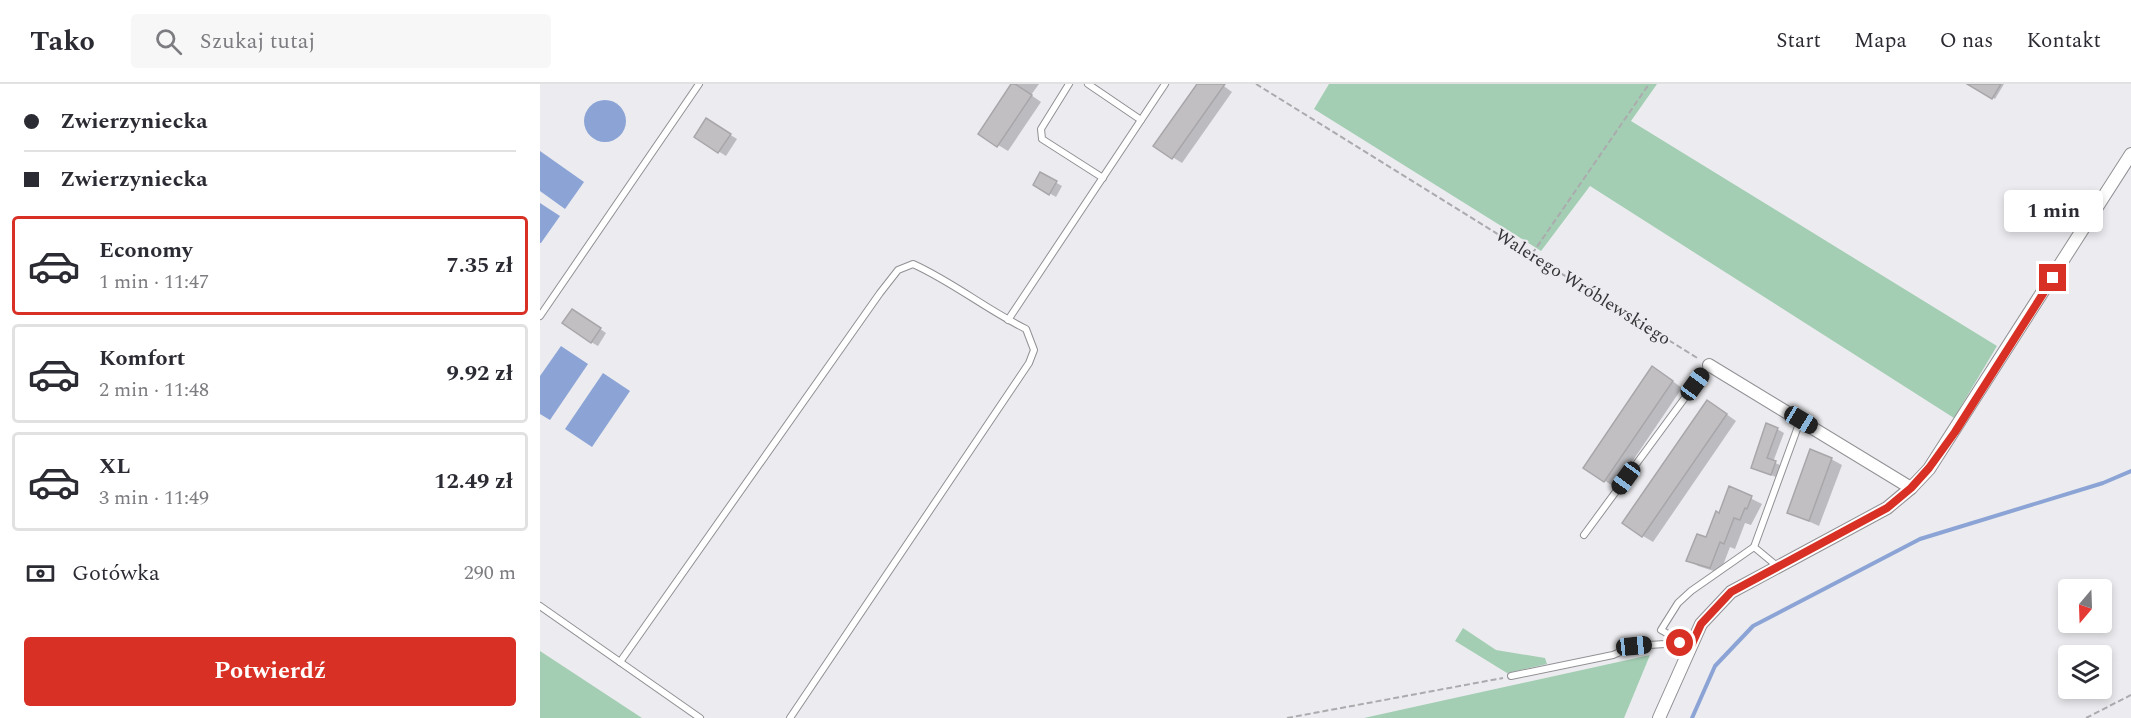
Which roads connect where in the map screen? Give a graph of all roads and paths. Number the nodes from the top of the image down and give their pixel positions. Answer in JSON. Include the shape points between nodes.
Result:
{"nodes":[{"id":1,"x":699,"y":84,"type":"edge"},
{"id":2,"x":1070,"y":84,"type":"edge"},
{"id":3,"x":1088,"y":84,"type":"edge"},
{"id":4,"x":1165,"y":84,"type":"edge"},
{"id":5,"x":1256,"y":84,"type":"edge"},
{"id":6,"x":1649,"y":84,"type":"edge"},
{"id":7,"x":1141,"y":120,"type":"junction"},
{"id":8,"x":2131,"y":154,"type":"edge"},
{"id":9,"x":1103,"y":178,"type":"junction"},
{"id":10,"x":1532,"y":254,"type":"junction"},
{"id":11,"x":542,"y":309,"type":"edge"},
{"id":12,"x":540,"y":316,"type":"edge"},
{"id":13,"x":1008,"y":320,"type":"junction"},
{"id":14,"x":1709,"y":365,"type":"junction"},
{"id":15,"x":1801,"y":420,"type":"junction"},
{"id":16,"x":1911,"y":488,"type":"junction"},
{"id":17,"x":1584,"y":535,"type":"dead end"},
{"id":18,"x":1755,"y":547,"type":"junction"},
{"id":19,"x":1778,"y":567,"type":"junction"},
{"id":20,"x":540,"y":606,"type":"edge"},
{"id":21,"x":1691,"y":646,"type":"junction"},
{"id":22,"x":620,"y":662,"type":"junction"},
{"id":23,"x":1511,"y":676,"type":"joint"},
{"id":24,"x":2131,"y":695,"type":"edge"},
{"id":25,"x":700,"y":718,"type":"edge"},
{"id":26,"x":790,"y":718,"type":"edge"},
{"id":27,"x":1287,"y":718,"type":"edge"},
{"id":28,"x":1659,"y":718,"type":"edge"},
{"id":29,"x":2086,"y":718,"type":"edge"}],
"edges":[{"from":1,"to":11,"type":"lane"},
{"from":2,"to":9,"type":"lane","via":[[1041,129],[1042,139]]},
{"from":3,"to":7,"type":"lane"},
{"from":4,"to":7,"type":"lane"},
{"from":5,"to":10,"type":"path","name":"Walerego Wróblewskiego"},
{"from":6,"to":10,"type":"path"},
{"from":7,"to":9,"type":"lane"},
{"from":8,"to":16,"type":"street","via":[[1955,432]]},
{"from":9,"to":13,"type":"lane"},
{"from":10,"to":14,"type":"path","name":"Walerego Wróblewskiego"},
{"from":11,"to":12,"type":"lane"},
{"from":13,"to":22,"type":"lane","via":[[936,274],[913,264],[898,270]]},
{"from":13,"to":26,"type":"lane","via":[[1026,329],[1034,350],[1029,363]]},
{"from":14,"to":15,"type":"street"},
{"from":14,"to":17,"type":"lane"},
{"from":15,"to":16,"type":"street"},
{"from":15,"to":18,"type":"lane"},
{"from":16,"to":19,"type":"street","via":[[1887,508]]},
{"from":18,"to":19,"type":"lane"},
{"from":18,"to":21,"type":"lane","via":[[1678,603],[1661,630]]},
{"from":19,"to":21,"type":"street","via":[[1731,592],[1701,624]]},
{"from":20,"to":22,"type":"lane"},
{"from":21,"to":23,"type":"lane","via":[[1634,646],[1613,655]]},
{"from":21,"to":28,"type":"street"},
{"from":22,"to":25,"type":"lane"},
{"from":23,"to":27,"type":"path"},
{"from":24,"to":29,"type":"path"}]}
